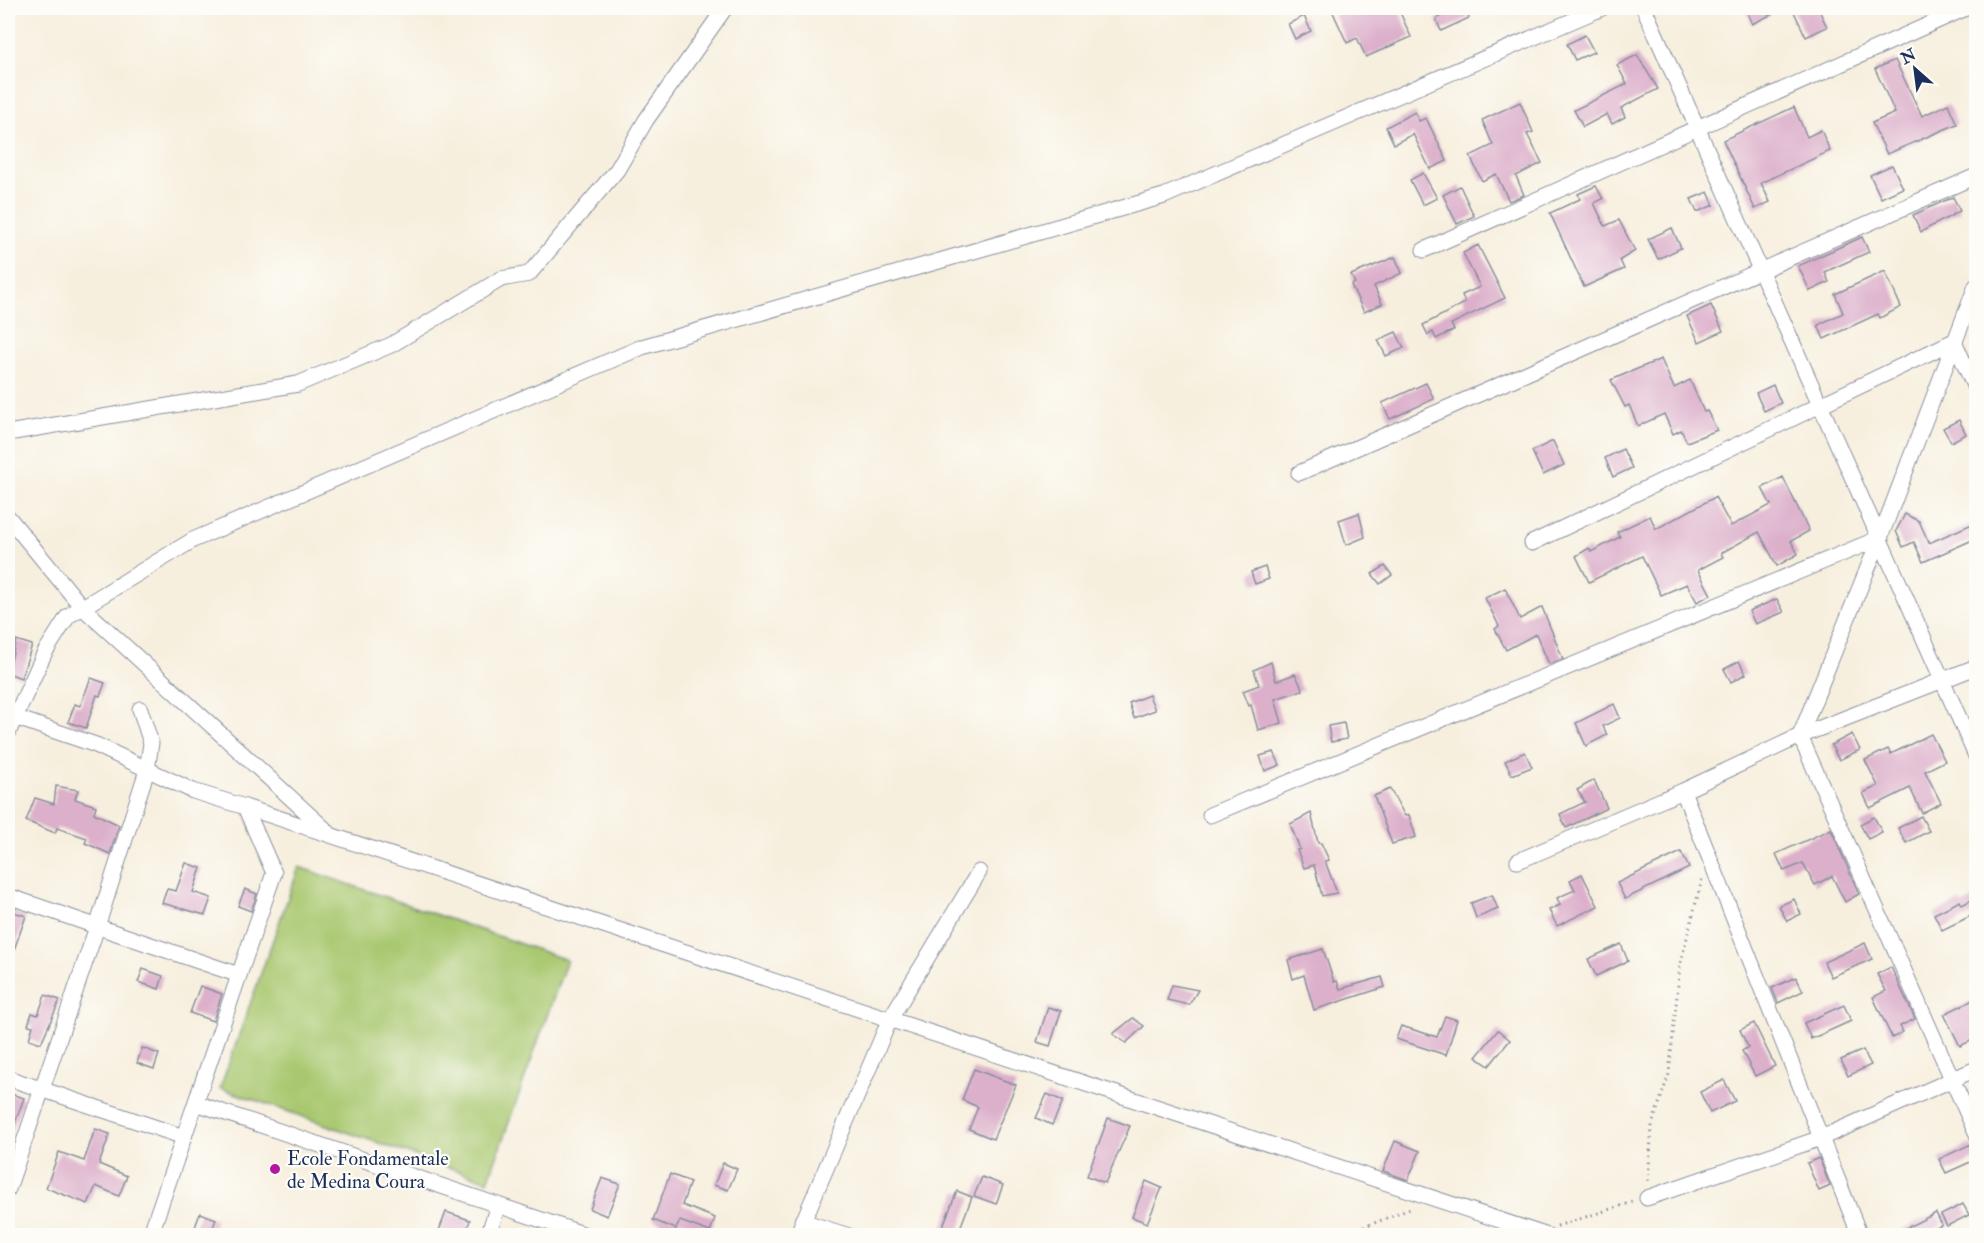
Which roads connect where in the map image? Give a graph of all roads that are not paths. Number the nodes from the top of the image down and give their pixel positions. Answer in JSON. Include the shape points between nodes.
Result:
{"nodes":[{"id":1,"x":725,"y":8,"type":"edge"},
{"id":2,"x":1602,"y":8,"type":"edge"},
{"id":3,"x":1644,"y":8,"type":"edge"},
{"id":4,"x":1966,"y":8,"type":"edge"},
{"id":5,"x":1697,"y":127,"type":"junction"},
{"id":6,"x":1977,"y":176,"type":"edge"},
{"id":7,"x":1424,"y":250,"type":"dead end"},
{"id":8,"x":1761,"y":270,"type":"junction"},
{"id":9,"x":1977,"y":286,"type":"edge"},
{"id":10,"x":1954,"y":341,"type":"junction"},
{"id":11,"x":1977,"y":390,"type":"edge"},
{"id":12,"x":1821,"y":405,"type":"junction"},
{"id":13,"x":8,"y":433,"type":"edge"},
{"id":14,"x":1299,"y":473,"type":"dead end"},
{"id":15,"x":8,"y":517,"type":"edge"},
{"id":16,"x":1880,"y":538,"type":"junction"},
{"id":17,"x":1532,"y":543,"type":"dead end"},
{"id":18,"x":82,"y":607,"type":"junction"},
{"id":19,"x":1977,"y":667,"type":"edge"},
{"id":20,"x":1943,"y":681,"type":"junction"},
{"id":21,"x":140,"y":709,"type":"dead end"},
{"id":22,"x":10,"y":716,"type":"edge"},
{"id":23,"x":8,"y":733,"type":"edge"},
{"id":24,"x":1800,"y":736,"type":"junction"},
{"id":25,"x":1977,"y":756,"type":"edge"},
{"id":26,"x":147,"y":770,"type":"junction"},
{"id":27,"x":1683,"y":791,"type":"junction"},
{"id":28,"x":245,"y":807,"type":"junction"},
{"id":29,"x":1209,"y":815,"type":"dead end"},
{"id":30,"x":332,"y":835,"type":"junction"},
{"id":31,"x":1518,"y":861,"type":"dead end"},
{"id":32,"x":979,"y":872,"type":"dead end"},
{"id":33,"x":8,"y":896,"type":"edge"},
{"id":34,"x":97,"y":927,"type":"junction"},
{"id":35,"x":239,"y":975,"type":"junction"},
{"id":36,"x":890,"y":1019,"type":"junction"},
{"id":37,"x":1977,"y":1069,"type":"edge"},
{"id":38,"x":8,"y":1078,"type":"edge"},
{"id":39,"x":1954,"y":1079,"type":"junction"},
{"id":40,"x":42,"y":1089,"type":"junction"},
{"id":41,"x":196,"y":1102,"type":"junction"},
{"id":42,"x":1977,"y":1133,"type":"edge"},
{"id":43,"x":184,"y":1137,"type":"junction"},
{"id":44,"x":1821,"y":1138,"type":"junction"},
{"id":45,"x":8,"y":1189,"type":"edge"},
{"id":46,"x":1647,"y":1198,"type":"road end"},
{"id":47,"x":498,"y":1205,"type":"junction"},
{"id":48,"x":802,"y":1221,"type":"junction"},
{"id":49,"x":1543,"y":1234,"type":"edge"},
{"id":50,"x":150,"y":1236,"type":"edge"},
{"id":51,"x":488,"y":1236,"type":"edge"},
{"id":52,"x":589,"y":1236,"type":"edge"},
{"id":53,"x":797,"y":1236,"type":"edge"},
{"id":54,"x":849,"y":1236,"type":"edge"},
{"id":55,"x":1860,"y":1236,"type":"edge"}],
"edges":[{"from":1,"to":13,"type":"street","via":[[646,120],[617,170],[529,274],[501,279],[391,345],[298,384]]},
{"from":2,"to":18,"type":"street","via":[[1164,196],[642,347],[193,540]]},
{"from":3,"to":5,"type":"street"},
{"from":4,"to":5,"type":"street"},
{"from":5,"to":7,"type":"street"},
{"from":5,"to":8,"type":"street"},
{"from":6,"to":8,"type":"street"},
{"from":8,"to":12,"type":"street"},
{"from":8,"to":14,"type":"street"},
{"from":9,"to":10,"type":"street"},
{"from":10,"to":11,"type":"street"},
{"from":10,"to":12,"type":"street"},
{"from":10,"to":16,"type":"street"},
{"from":12,"to":16,"type":"street"},
{"from":12,"to":17,"type":"street"},
{"from":15,"to":18,"type":"street"},
{"from":16,"to":20,"type":"street"},
{"from":16,"to":24,"type":"street"},
{"from":16,"to":29,"type":"street"},
{"from":18,"to":22,"type":"street","via":[[68,616]]},
{"from":18,"to":30,"type":"street"},
{"from":19,"to":20,"type":"street"},
{"from":20,"to":24,"type":"street"},
{"from":20,"to":25,"type":"street"},
{"from":21,"to":26,"type":"street","via":[[151,742]]},
{"from":22,"to":23,"type":"street"},
{"from":22,"to":26,"type":"street","via":[[96,745]]},
{"from":24,"to":27,"type":"street"},
{"from":24,"to":39,"type":"street"},
{"from":26,"to":28,"type":"street","via":[[193,791]]},
{"from":26,"to":34,"type":"street"},
{"from":27,"to":31,"type":"street"},
{"from":27,"to":44,"type":"street"},
{"from":28,"to":30,"type":"street"},
{"from":28,"to":35,"type":"street","via":[[274,873]]},
{"from":30,"to":36,"type":"street"},
{"from":32,"to":36,"type":"street"},
{"from":33,"to":34,"type":"street"},
{"from":34,"to":35,"type":"street"},
{"from":34,"to":40,"type":"street"},
{"from":35,"to":41,"type":"street"},
{"from":36,"to":48,"type":"street"},
{"from":36,"to":49,"type":"street"},
{"from":37,"to":39,"type":"street"},
{"from":38,"to":40,"type":"street"},
{"from":39,"to":42,"type":"street"},
{"from":39,"to":44,"type":"street"},
{"from":40,"to":43,"type":"street"},
{"from":40,"to":45,"type":"street"},
{"from":41,"to":43,"type":"street"},
{"from":41,"to":47,"type":"street"},
{"from":43,"to":50,"type":"street"},
{"from":44,"to":46,"type":"street"},
{"from":44,"to":55,"type":"street"},
{"from":47,"to":51,"type":"street"},
{"from":47,"to":52,"type":"street"},
{"from":48,"to":53,"type":"street"},
{"from":48,"to":54,"type":"street"}]}
